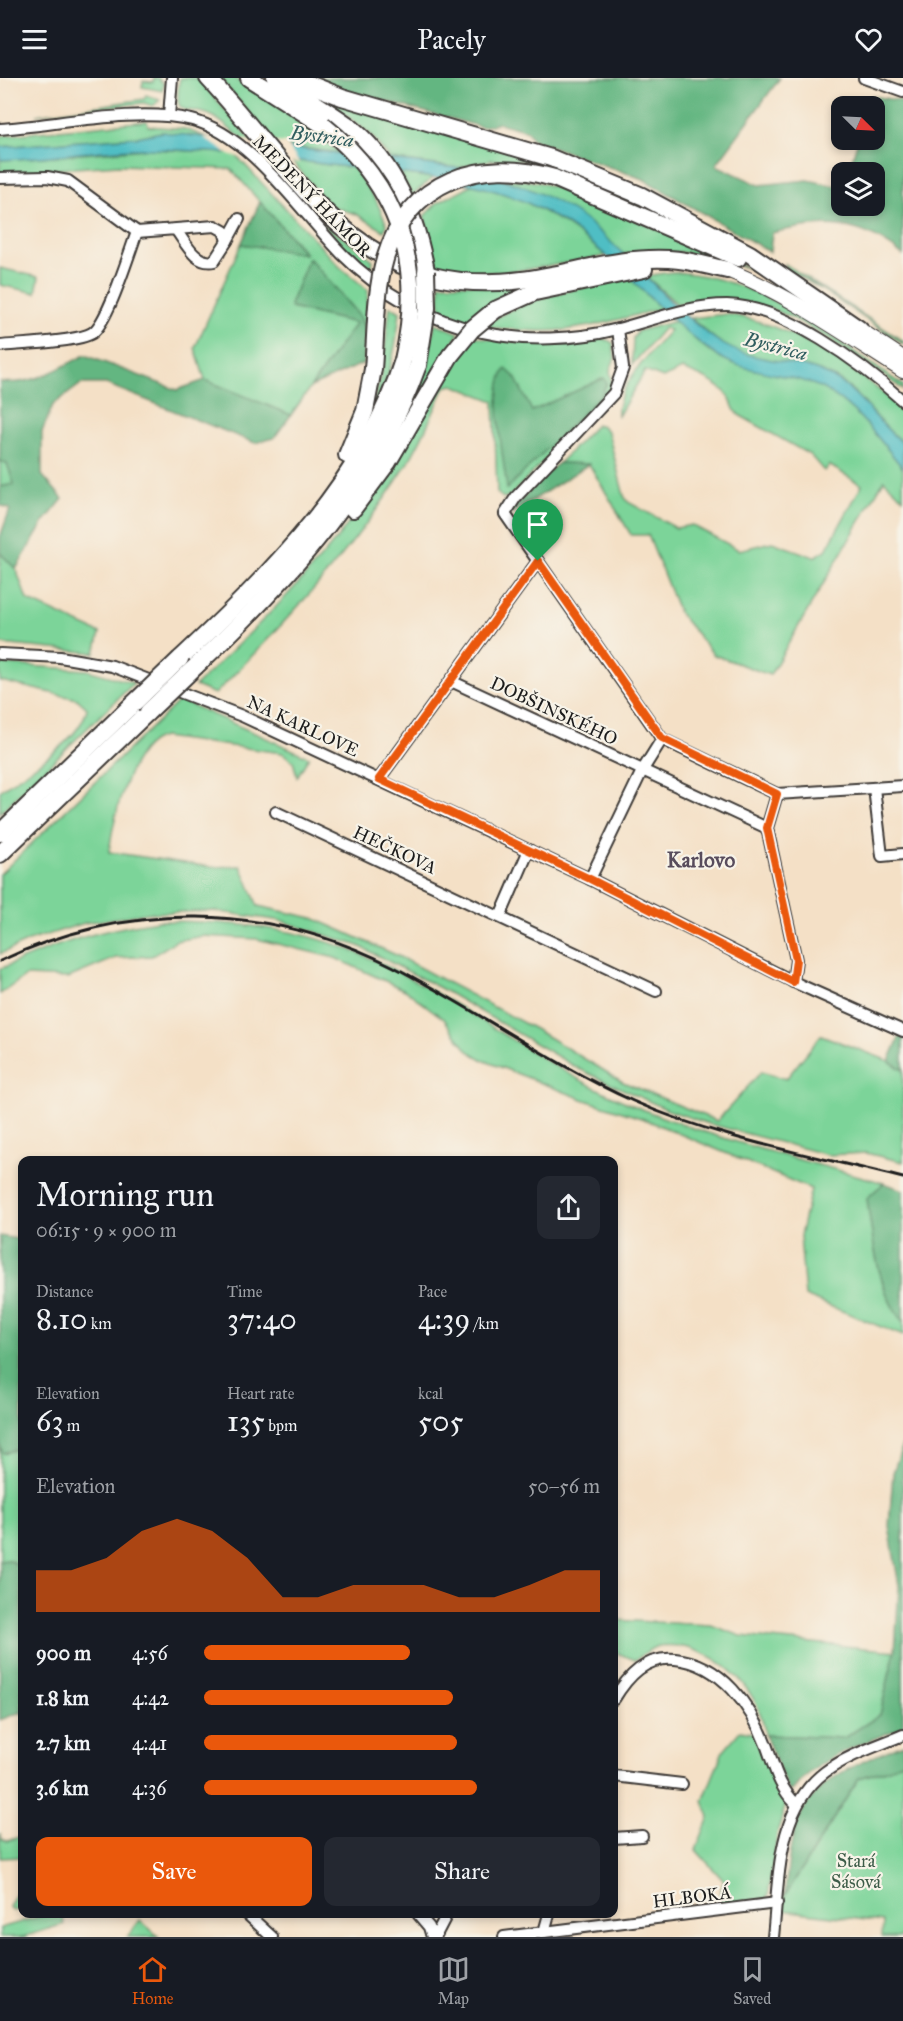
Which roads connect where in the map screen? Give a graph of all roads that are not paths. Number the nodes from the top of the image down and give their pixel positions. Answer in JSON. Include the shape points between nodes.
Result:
{"nodes":[{"id":1,"x":172,"y":78,"type":"edge"},
{"id":2,"x":208,"y":78,"type":"edge"},
{"id":3,"x":249,"y":78,"type":"edge"},
{"id":4,"x":275,"y":78,"type":"edge"},
{"id":5,"x":294,"y":78,"type":"edge"},
{"id":6,"x":864,"y":78,"type":"edge"},
{"id":7,"x":903,"y":92,"type":"edge"},
{"id":8,"x":169,"y":116,"type":"junction"},
{"id":9,"x":0,"y":129,"type":"edge"},
{"id":10,"x":0,"y":178,"type":"edge"},
{"id":11,"x":239,"y":219,"type":"dead end"},
{"id":12,"x":176,"y":230,"type":"junction"},
{"id":13,"x":137,"y":232,"type":"junction"},
{"id":14,"x":227,"y":241,"type":"junction"},
{"id":15,"x":721,"y":269,"type":"joint"},
{"id":16,"x":607,"y":270,"type":"junction"},
{"id":17,"x":789,"y":280,"type":"junction"},
{"id":18,"x":859,"y":328,"type":"joint"},
{"id":19,"x":618,"y":329,"type":"junction"},
{"id":20,"x":0,"y":346,"type":"edge"},
{"id":21,"x":903,"y":358,"type":"edge"},
{"id":22,"x":410,"y":363,"type":"junction"},
{"id":23,"x":903,"y":371,"type":"edge"},
{"id":24,"x":903,"y":401,"type":"edge"},
{"id":25,"x":298,"y":538,"type":"junction"},
{"id":26,"x":538,"y":561,"type":"junction"},
{"id":27,"x":263,"y":602,"type":"junction"},
{"id":28,"x":0,"y":654,"type":"edge"},
{"id":29,"x":451,"y":681,"type":"junction"},
{"id":30,"x":140,"y":708,"type":"junction"},
{"id":31,"x":662,"y":738,"type":"junction"},
{"id":32,"x":642,"y":771,"type":"junction"},
{"id":33,"x":379,"y":779,"type":"junction"},
{"id":34,"x":903,"y":786,"type":"edge"},
{"id":35,"x":874,"y":788,"type":"junction"},
{"id":36,"x":777,"y":794,"type":"junction"},
{"id":37,"x":276,"y":812,"type":"dead end"},
{"id":38,"x":767,"y":828,"type":"junction"},
{"id":39,"x":0,"y":833,"type":"edge"},
{"id":40,"x":529,"y":850,"type":"junction"},
{"id":41,"x":0,"y":854,"type":"edge"},
{"id":42,"x":903,"y":854,"type":"edge"},
{"id":43,"x":590,"y":879,"type":"junction"},
{"id":44,"x":500,"y":917,"type":"junction"},
{"id":45,"x":793,"y":982,"type":"junction"},
{"id":46,"x":656,"y":991,"type":"dead end"},
{"id":47,"x":903,"y":1030,"type":"edge"},
{"id":48,"x":618,"y":1693,"type":"edge"},
{"id":49,"x":903,"y":1735,"type":"edge"},
{"id":50,"x":618,"y":1776,"type":"edge"},
{"id":51,"x":682,"y":1784,"type":"dead end"},
{"id":52,"x":796,"y":1804,"type":"junction"},
{"id":53,"x":642,"y":1836,"type":"dead end"},
{"id":54,"x":618,"y":1838,"type":"edge"},
{"id":55,"x":777,"y":1903,"type":"junction"},
{"id":56,"x":251,"y":1918,"type":"edge"},
{"id":57,"x":421,"y":1918,"type":"edge"},
{"id":58,"x":445,"y":1918,"type":"edge"},
{"id":59,"x":548,"y":1918,"type":"edge"},
{"id":60,"x":544,"y":1932,"type":"junction"},
{"id":61,"x":272,"y":1937,"type":"edge"},
{"id":62,"x":434,"y":1937,"type":"edge"},
{"id":63,"x":504,"y":1937,"type":"edge"},
{"id":64,"x":773,"y":1937,"type":"edge"}],
"edges":[{"from":1,"to":8,"type":"street"},
{"from":2,"to":16,"type":"highway","via":[[326,215],[378,253],[423,274],[463,281],[496,282]]},
{"from":3,"to":22,"type":"highway","bridge":true,"via":[[323,125],[349,147],[384,194],[401,232],[408,263]]},
{"from":4,"to":22,"type":"highway","bridge":true,"via":[[348,126],[392,176],[417,231],[426,271],[428,308]]},
{"from":5,"to":17,"type":"highway","via":[[589,173],[706,228]]},
{"from":6,"to":7,"type":"street"},
{"from":8,"to":9,"type":"street","name":"MEDENÝ HÁMOR"},
{"from":8,"to":19,"type":"street","name":"MEDENÝ HÁMOR","via":[[208,126],[233,139],[344,256],[370,279],[420,311],[480,332],[529,338]]},
{"from":10,"to":13,"type":"street","via":[[68,180]]},
{"from":11,"to":14,"type":"street"},
{"from":12,"to":13,"type":"street"},
{"from":12,"to":14,"type":"street","via":[[215,226],[224,231]]},
{"from":12,"to":14,"type":"street","via":[[198,260],[207,262],[214,261]]},
{"from":13,"to":20,"type":"street","via":[[97,329],[82,337]]},
{"from":15,"to":16,"type":"highway","via":[[645,264]]},
{"from":15,"to":23,"type":"main road","via":[[763,286],[816,315]]},
{"from":16,"to":27,"type":"highway","bridge":true,"via":[[535,292],[495,310],[472,329],[450,356],[369,487],[294,580]]},
{"from":17,"to":18,"type":"highway"},
{"from":17,"to":25,"type":"highway","bridge":true,"via":[[554,177],[502,168],[473,171],[446,182],[419,201],[397,229],[384,260],[373,369],[360,427]]},
{"from":18,"to":21,"type":"main road"},
{"from":19,"to":24,"type":"street","name":"MEDENÝ HÁMOR","via":[[689,308],[728,305],[751,309],[786,322],[833,349]]},
{"from":19,"to":26,"type":"street","via":[[624,368],[614,393],[516,497],[505,514]]},
{"from":22,"to":25,"type":"highway","via":[[359,453]]},
{"from":22,"to":27,"type":"highway","via":[[401,408],[363,476],[330,524]]},
{"from":25,"to":30,"type":"highway","bridge":true,"via":[[245,598],[180,659]]},
{"from":26,"to":29,"type":"street"},
{"from":26,"to":31,"type":"street"},
{"from":27,"to":30,"type":"highway","bridge":true,"via":[[196,666]]},
{"from":28,"to":33,"type":"street","name":"NA KARLOVE","via":[[89,661],[141,675]]},
{"from":29,"to":32,"type":"street","name":"DOBŠINSKÉHO"},
{"from":29,"to":33,"type":"street"},
{"from":30,"to":39,"type":"highway"},
{"from":30,"to":41,"type":"highway"},
{"from":31,"to":32,"type":"street"},
{"from":31,"to":36,"type":"street"},
{"from":32,"to":38,"type":"street","name":"DOBŠINSKÉHO"},
{"from":32,"to":43,"type":"street"},
{"from":33,"to":40,"type":"street","name":"NA KARLOVE"},
{"from":34,"to":35,"type":"street"},
{"from":35,"to":36,"type":"street"},
{"from":35,"to":42,"type":"street","via":[[882,856]]},
{"from":36,"to":38,"type":"street"},
{"from":37,"to":44,"type":"street","name":"HEČKOVA"},
{"from":38,"to":45,"type":"street","via":[[796,960]]},
{"from":40,"to":43,"type":"street","name":"NA KARLOVE"},
{"from":40,"to":44,"type":"street"},
{"from":43,"to":45,"type":"street","name":"NA KARLOVE"},
{"from":44,"to":46,"type":"street","name":"HEČKOVA"},
{"from":45,"to":47,"type":"street","name":"NA KARLOVE"},
{"from":48,"to":52,"type":"street","via":[[632,1674],[660,1659],[686,1660],[712,1671],[724,1680],[753,1719],[779,1784]]},
{"from":49,"to":52,"type":"street","via":[[824,1772]]},
{"from":50,"to":51,"type":"street"},
{"from":52,"to":55,"type":"street","via":[[785,1840]]},
{"from":53,"to":54,"type":"street"},
{"from":55,"to":60,"type":"street","name":"HLBOKÁ"},
{"from":55,"to":64,"type":"street"},
{"from":56,"to":61,"type":"street"},
{"from":57,"to":62,"type":"street"},
{"from":58,"to":62,"type":"street"},
{"from":59,"to":60,"type":"street"},
{"from":60,"to":63,"type":"street","name":"HLBOKÁ"}]}
